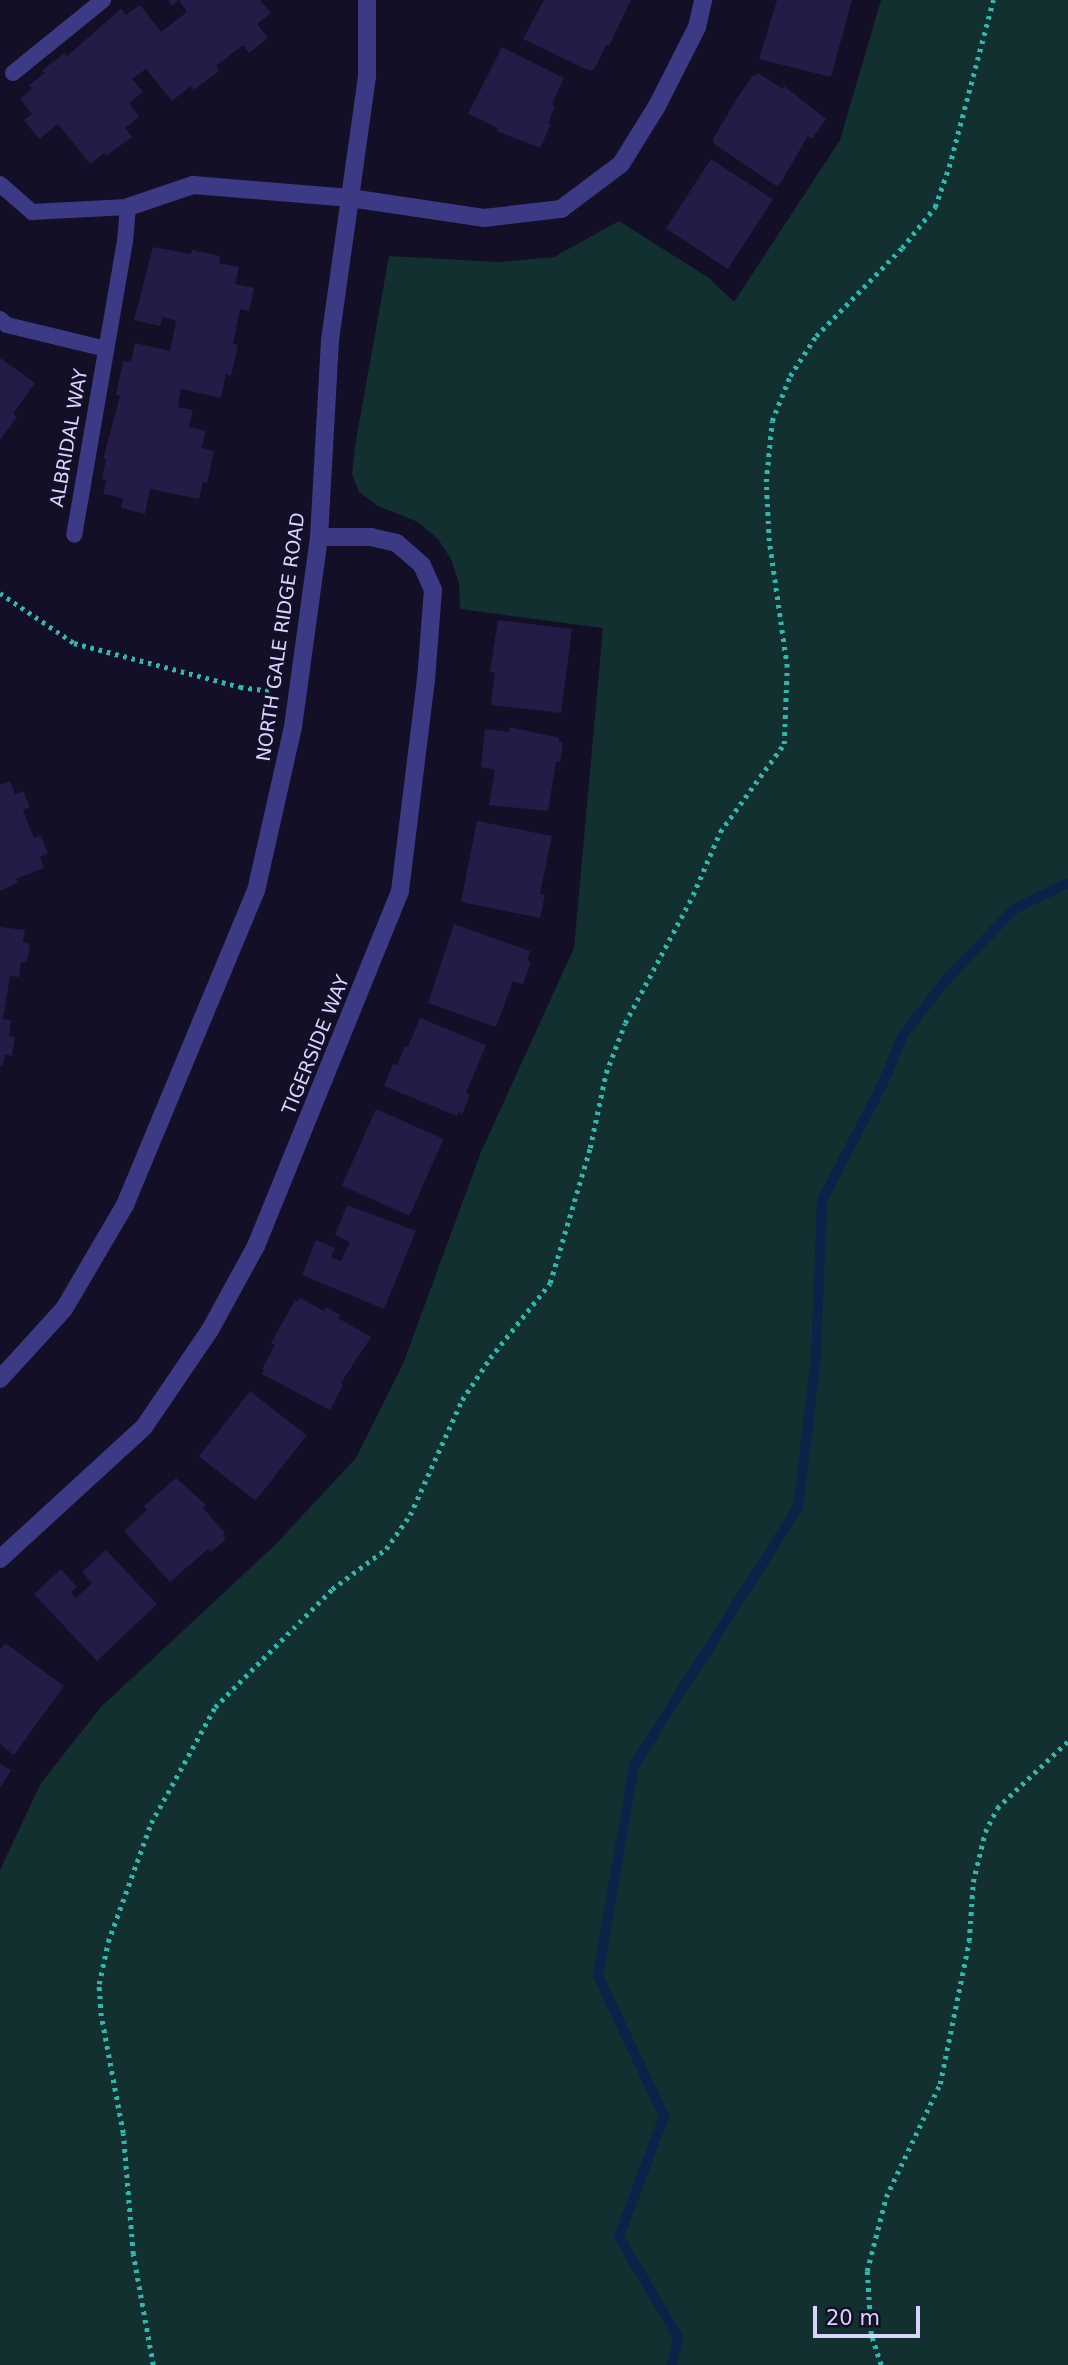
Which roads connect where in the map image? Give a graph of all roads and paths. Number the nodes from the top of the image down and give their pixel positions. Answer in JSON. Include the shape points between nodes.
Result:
{"nodes":[{"id":1,"x":103,"y":0,"type":"edge"},
{"id":2,"x":367,"y":0,"type":"edge"},
{"id":3,"x":703,"y":0,"type":"edge"},
{"id":4,"x":993,"y":0,"type":"edge"},
{"id":5,"x":13,"y":73,"type":"dead end"},
{"id":6,"x":0,"y":184,"type":"edge"},
{"id":7,"x":350,"y":198,"type":"junction"},
{"id":8,"x":128,"y":207,"type":"junction"},
{"id":9,"x":0,"y":320,"type":"edge"},
{"id":10,"x":106,"y":349,"type":"junction"},
{"id":11,"x":74,"y":535,"type":"dead end"},
{"id":12,"x":319,"y":537,"type":"junction"},
{"id":13,"x":0,"y":593,"type":"edge"},
{"id":14,"x":297,"y":695,"type":"junction"},
{"id":15,"x":0,"y":1379,"type":"edge"},
{"id":16,"x":0,"y":1559,"type":"edge"},
{"id":17,"x":1068,"y":1741,"type":"edge"},
{"id":18,"x":153,"y":2365,"type":"edge"},
{"id":19,"x":881,"y":2365,"type":"edge"}],
"edges":[{"from":1,"to":5,"type":"lane"},
{"from":2,"to":7,"type":"street","name":"NORTH GALE RIDGE ROAD","via":[[367,76]]},
{"from":3,"to":7,"type":"street","via":[[696,27],[657,106],[621,163],[561,209],[484,218]]},
{"from":4,"to":18,"type":"path","via":[[935,207],[902,248],[816,336],[790,376],[772,421],[766,482],[769,541],[787,667],[784,744],[720,832],[693,895],[625,1023],[606,1073],[590,1148],[550,1283],[462,1400],[410,1515],[386,1549],[332,1589],[215,1707],[151,1823],[108,1942],[99,1984],[101,2016],[122,2133],[133,2254]]},
{"from":6,"to":8,"type":"lane","via":[[32,212]]},
{"from":7,"to":8,"type":"street","via":[[193,185]]},
{"from":7,"to":12,"type":"street","name":"NORTH GALE RIDGE ROAD","via":[[330,340]]},
{"from":8,"to":10,"type":"lane","name":"ALBRIDAL WAY"},
{"from":9,"to":10,"type":"lane","name":"ALBRIDAL WAY"},
{"from":10,"to":11,"type":"lane","name":"ALBRIDAL WAY"},
{"from":12,"to":14,"type":"street","name":"NORTH GALE RIDGE ROAD"},
{"from":12,"to":16,"type":"street","name":"TIGERSIDE WAY","via":[[372,537],[397,543],[422,565],[433,590],[400,891],[256,1246],[210,1330],[144,1427]]},
{"from":13,"to":14,"type":"path","via":[[74,643],[240,687]]},
{"from":14,"to":15,"type":"street","name":"NORTH GALE RIDGE ROAD","via":[[256,891],[125,1205],[64,1309]]},
{"from":17,"to":19,"type":"path","via":[[997,1808],[985,1832],[972,1882],[969,1941],[940,2084],[886,2197],[867,2271],[871,2334]]}]}
